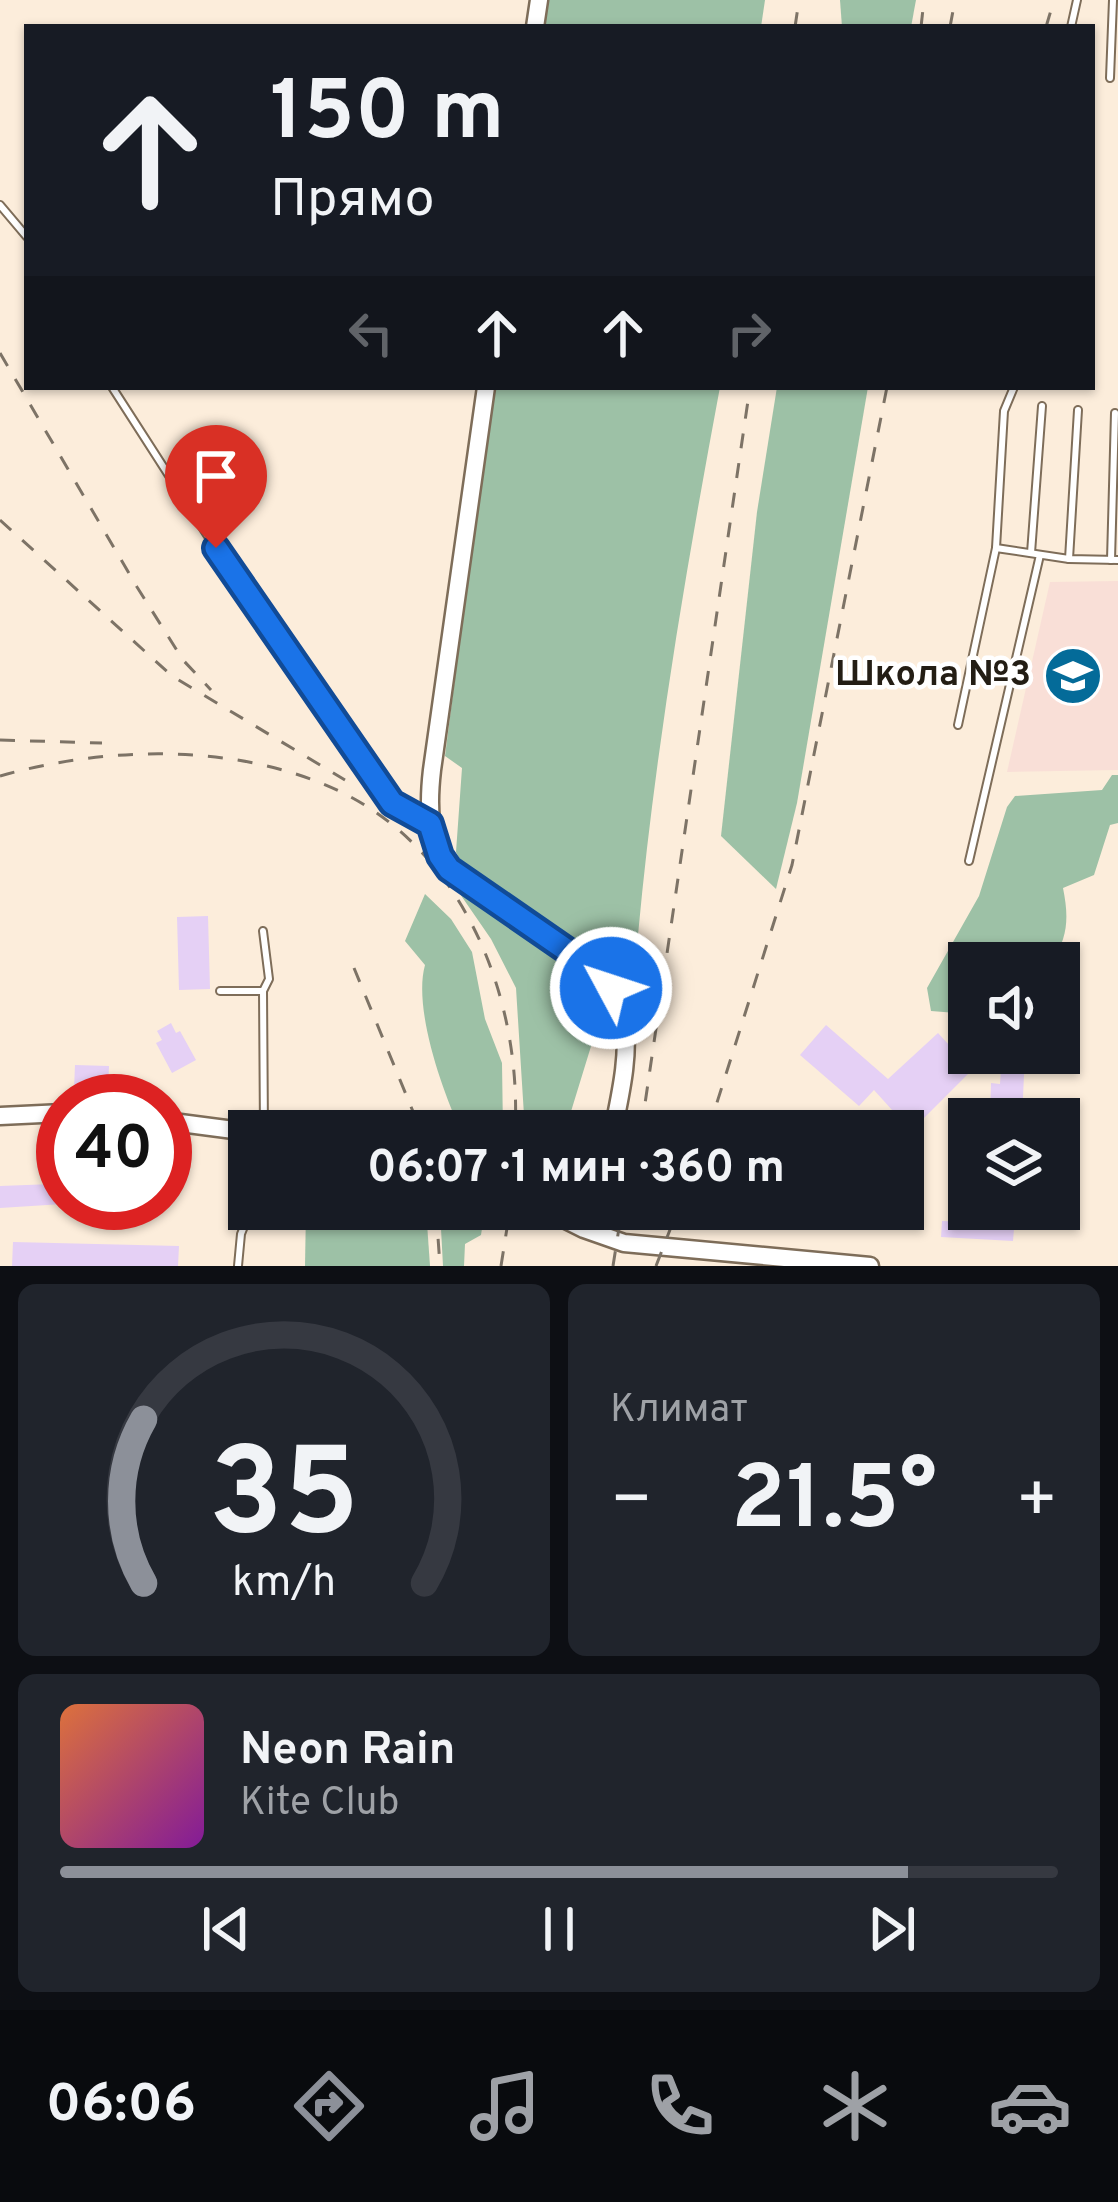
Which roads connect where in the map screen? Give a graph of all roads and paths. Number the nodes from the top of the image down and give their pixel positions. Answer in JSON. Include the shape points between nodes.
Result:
{"nodes":[{"id":1,"x":1113,"y":0,"type":"edge"},
{"id":2,"x":1110,"y":78,"type":"dead end"},
{"id":3,"x":0,"y":206,"type":"edge"},
{"id":4,"x":24,"y":234,"type":"edge"},
{"id":5,"x":114,"y":390,"type":"edge"},
{"id":6,"x":486,"y":390,"type":"edge"},
{"id":7,"x":1013,"y":390,"type":"edge"},
{"id":8,"x":1042,"y":406,"type":"dead end"},
{"id":9,"x":1078,"y":410,"type":"dead end"},
{"id":10,"x":1115,"y":413,"type":"edge"},
{"id":11,"x":996,"y":548,"type":"junction"},
{"id":12,"x":1036,"y":554,"type":"junction"},
{"id":13,"x":1069,"y":559,"type":"junction"},
{"id":14,"x":1115,"y":560,"type":"edge"},
{"id":15,"x":958,"y":724,"type":"dead end"},
{"id":16,"x":430,"y":824,"type":"junction"},
{"id":17,"x":969,"y":861,"type":"dead end"},
{"id":18,"x":263,"y":931,"type":"dead end"},
{"id":19,"x":220,"y":991,"type":"dead end"},
{"id":20,"x":263,"y":991,"type":"junction"},
{"id":21,"x":264,"y":1110,"type":"edge"},
{"id":22,"x":616,"y":1110,"type":"edge"},
{"id":23,"x":36,"y":1114,"type":"edge"},
{"id":24,"x":0,"y":1116,"type":"edge"},
{"id":25,"x":192,"y":1125,"type":"edge"},
{"id":26,"x":228,"y":1129,"type":"edge"},
{"id":27,"x":243,"y":1230,"type":"edge"},
{"id":28,"x":587,"y":1230,"type":"edge"},
{"id":29,"x":710,"y":1260,"type":"edge"},
{"id":30,"x":238,"y":1266,"type":"edge"},
{"id":31,"x":871,"y":1266,"type":"edge"}],
"edges":[{"from":1,"to":2,"type":"lane"},
{"from":3,"to":4,"type":"lane"},
{"from":5,"to":16,"type":"lane","via":[[366,768],[392,803]]},
{"from":6,"to":16,"type":"street"},
{"from":7,"to":11,"type":"lane","via":[[1004,411]]},
{"from":8,"to":12,"type":"lane"},
{"from":9,"to":13,"type":"lane"},
{"from":10,"to":14,"type":"lane"},
{"from":11,"to":12,"type":"lane"},
{"from":11,"to":15,"type":"lane"},
{"from":12,"to":13,"type":"lane"},
{"from":12,"to":17,"type":"lane"},
{"from":13,"to":14,"type":"lane"},
{"from":16,"to":22,"type":"street","via":[[449,869],[611,988],[626,1041]]},
{"from":18,"to":20,"type":"lane"},
{"from":19,"to":20,"type":"lane"},
{"from":20,"to":21,"type":"lane"},
{"from":23,"to":24,"type":"street"},
{"from":25,"to":26,"type":"street"},
{"from":27,"to":30,"type":"lane"},
{"from":28,"to":29,"type":"street"},
{"from":29,"to":31,"type":"street"}]}
